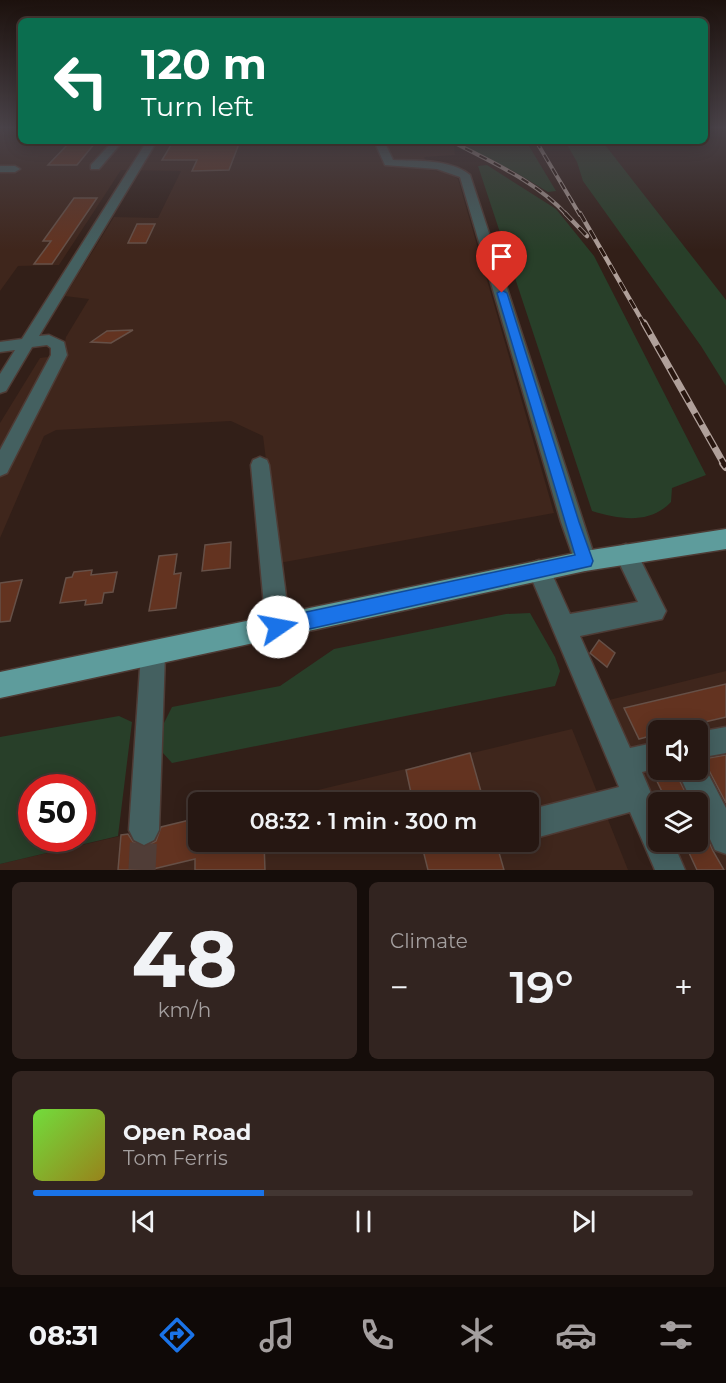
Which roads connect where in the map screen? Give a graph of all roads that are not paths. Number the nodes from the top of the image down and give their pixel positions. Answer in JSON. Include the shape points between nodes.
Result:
{"nodes":[{"id":1,"x":0,"y":169,"type":"edge"},
{"id":2,"x":15,"y":169,"type":"dead end"},
{"id":3,"x":136,"y":169,"type":"edge"},
{"id":4,"x":451,"y":169,"type":"edge"},
{"id":5,"x":28,"y":343,"type":"junction"},
{"id":6,"x":0,"y":347,"type":"edge"},
{"id":7,"x":0,"y":387,"type":"edge"},
{"id":8,"x":260,"y":465,"type":"dead end"},
{"id":9,"x":0,"y":468,"type":"edge"},
{"id":10,"x":726,"y":539,"type":"edge"},
{"id":11,"x":626,"y":554,"type":"junction"},
{"id":12,"x":585,"y":561,"type":"junction"},
{"id":13,"x":539,"y":570,"type":"junction"},
{"id":14,"x":278,"y":627,"type":"junction"},
{"id":15,"x":565,"y":627,"type":"junction"},
{"id":16,"x":153,"y":654,"type":"junction"},
{"id":17,"x":0,"y":685,"type":"edge"},
{"id":18,"x":726,"y":740,"type":"edge"},
{"id":19,"x":708,"y":743,"type":"edge"},
{"id":20,"x":648,"y":757,"type":"edge"},
{"id":21,"x":623,"y":763,"type":"junction"},
{"id":22,"x":696,"y":780,"type":"edge"},
{"id":23,"x":638,"y":796,"type":"junction"},
{"id":24,"x":539,"y":822,"type":"edge"},
{"id":25,"x":144,"y":830,"type":"tunnel mouth"},
{"id":26,"x":726,"y":839,"type":"edge"},
{"id":27,"x":670,"y":870,"type":"edge"}],
"edges":[{"from":1,"to":2,"type":"street"},
{"from":3,"to":5,"type":"street"},
{"from":4,"to":12,"type":"street","via":[[465,175]]},
{"from":5,"to":6,"type":"street"},
{"from":5,"to":7,"type":"street"},
{"from":5,"to":9,"type":"street","via":[[49,340],[59,346],[59,356]]},
{"from":8,"to":14,"type":"street"},
{"from":10,"to":11,"type":"main road"},
{"from":11,"to":12,"type":"main road"},
{"from":11,"to":15,"type":"street","via":[[654,611]]},
{"from":12,"to":13,"type":"main road"},
{"from":13,"to":14,"type":"main road"},
{"from":13,"to":15,"type":"street"},
{"from":14,"to":16,"type":"main road"},
{"from":15,"to":21,"type":"street"},
{"from":16,"to":17,"type":"main road"},
{"from":16,"to":25,"type":"street"},
{"from":18,"to":19,"type":"street"},
{"from":20,"to":21,"type":"street"},
{"from":21,"to":23,"type":"street"},
{"from":22,"to":26,"type":"street"},
{"from":23,"to":24,"type":"street"},
{"from":23,"to":27,"type":"street"}]}
